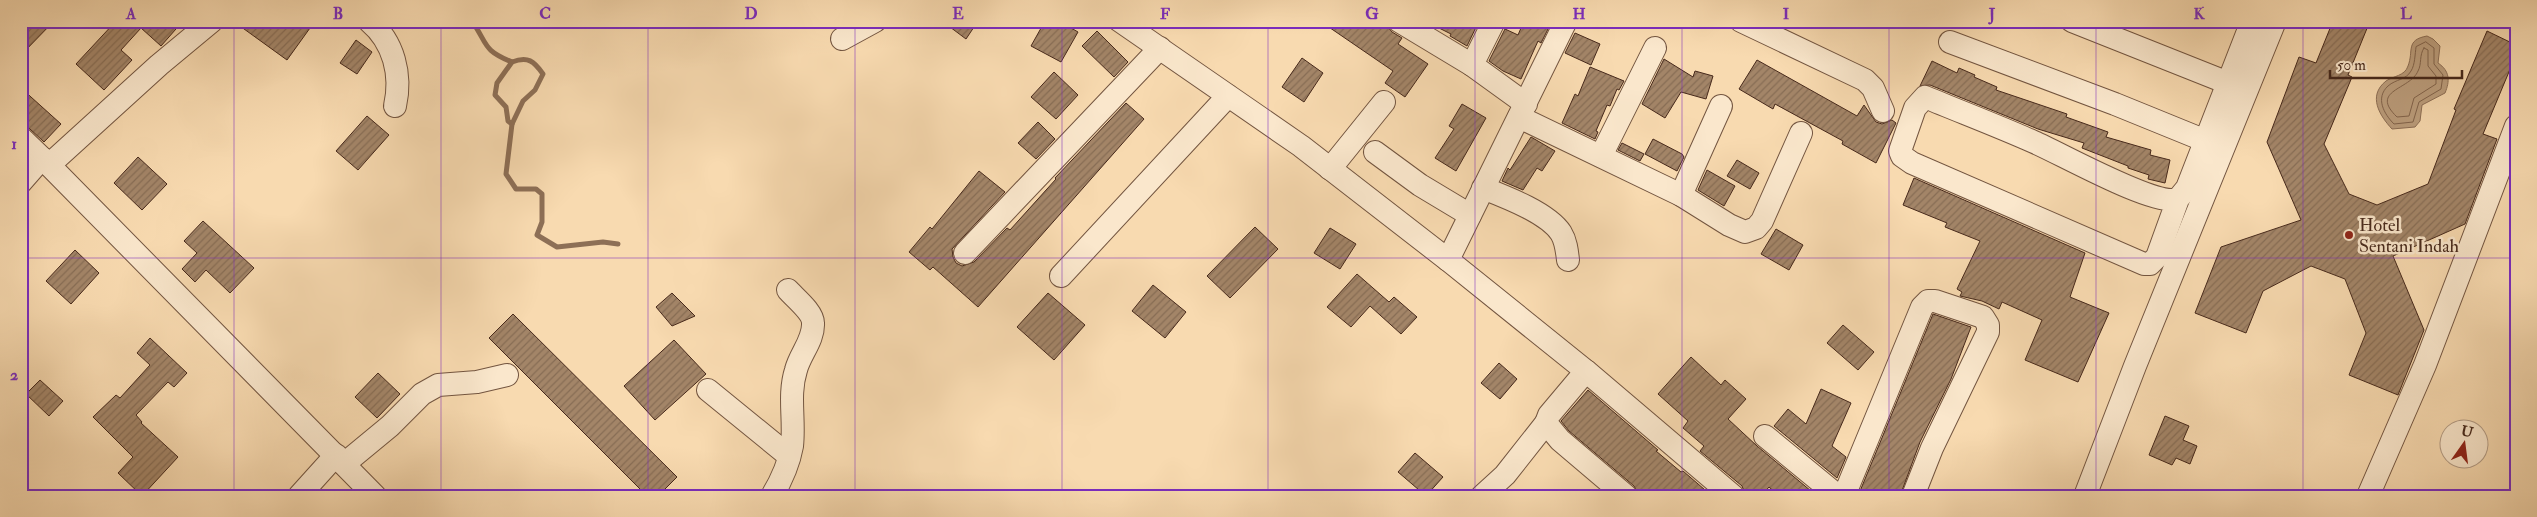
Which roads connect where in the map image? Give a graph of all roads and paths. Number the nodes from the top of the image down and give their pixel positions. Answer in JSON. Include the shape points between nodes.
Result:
{"nodes":[{"id":1,"x":212,"y":21,"type":"edge"},
{"id":2,"x":368,"y":21,"type":"edge"},
{"id":3,"x":875,"y":21,"type":"edge"},
{"id":4,"x":1120,"y":21,"type":"edge"},
{"id":5,"x":1494,"y":21,"type":"edge"},
{"id":6,"x":1566,"y":21,"type":"edge"},
{"id":7,"x":1741,"y":21,"type":"edge"},
{"id":8,"x":2072,"y":21,"type":"edge"},
{"id":9,"x":2252,"y":21,"type":"edge"},
{"id":10,"x":2275,"y":21,"type":"edge"},
{"id":11,"x":1409,"y":24,"type":"edge"},
{"id":12,"x":842,"y":39,"type":"dead end"},
{"id":13,"x":1950,"y":42,"type":"dead end"},
{"id":14,"x":1160,"y":48,"type":"junction"},
{"id":15,"x":1655,"y":48,"type":"dead end"},
{"id":16,"x":1472,"y":65,"type":"junction"},
{"id":17,"x":2228,"y":83,"type":"junction"},
{"id":18,"x":1228,"y":96,"type":"junction"},
{"id":19,"x":1384,"y":102,"type":"dead end"},
{"id":20,"x":395,"y":106,"type":"dead end"},
{"id":21,"x":1721,"y":106,"type":"dead end"},
{"id":22,"x":1522,"y":110,"type":"junction"},
{"id":23,"x":1883,"y":111,"type":"dead end"},
{"id":24,"x":2516,"y":126,"type":"edge"},
{"id":25,"x":1801,"y":133,"type":"dead end"},
{"id":26,"x":21,"y":138,"type":"edge"},
{"id":27,"x":2206,"y":141,"type":"junction"},
{"id":28,"x":1375,"y":152,"type":"dead end"},
{"id":29,"x":1601,"y":156,"type":"junction"},
{"id":30,"x":46,"y":161,"type":"junction"},
{"id":31,"x":1330,"y":169,"type":"junction"},
{"id":32,"x":21,"y":182,"type":"edge"},
{"id":33,"x":1483,"y":188,"type":"junction"},
{"id":34,"x":1680,"y":195,"type":"junction"},
{"id":35,"x":2178,"y":199,"type":"junction"},
{"id":36,"x":1470,"y":215,"type":"junction"},
{"id":37,"x":965,"y":253,"type":"dead end"},
{"id":38,"x":1448,"y":260,"type":"junction"},
{"id":39,"x":1568,"y":260,"type":"dead end"},
{"id":40,"x":1061,"y":276,"type":"dead end"},
{"id":41,"x":788,"y":290,"type":"dead end"},
{"id":42,"x":1586,"y":371,"type":"junction"},
{"id":43,"x":507,"y":375,"type":"dead end"},
{"id":44,"x":708,"y":390,"type":"dead end"},
{"id":45,"x":1546,"y":423,"type":"junction"},
{"id":46,"x":1765,"y":436,"type":"dead end"},
{"id":47,"x":788,"y":456,"type":"junction"},
{"id":48,"x":340,"y":459,"type":"junction"},
{"id":49,"x":299,"y":496,"type":"edge"},
{"id":50,"x":375,"y":496,"type":"edge"},
{"id":51,"x":772,"y":496,"type":"edge"},
{"id":52,"x":1482,"y":496,"type":"edge"},
{"id":53,"x":1626,"y":496,"type":"edge"},
{"id":54,"x":1733,"y":496,"type":"edge"},
{"id":55,"x":1838,"y":496,"type":"edge"},
{"id":56,"x":1844,"y":496,"type":"edge"},
{"id":57,"x":1913,"y":496,"type":"edge"},
{"id":58,"x":2085,"y":496,"type":"edge"},
{"id":59,"x":2368,"y":496,"type":"edge"}],
"edges":[{"from":1,"to":30,"type":"street"},
{"from":2,"to":20,"type":"street","via":[[384,36],[397,70]]},
{"from":3,"to":12,"type":"street"},
{"from":4,"to":14,"type":"street"},
{"from":5,"to":16,"type":"street"},
{"from":6,"to":22,"type":"street"},
{"from":7,"to":23,"type":"street","via":[[1865,80],[1873,88]]},
{"from":8,"to":17,"type":"street"},
{"from":9,"to":17,"type":"street"},
{"from":10,"to":58,"type":"street"},
{"from":11,"to":16,"type":"street"},
{"from":13,"to":27,"type":"street"},
{"from":14,"to":18,"type":"street"},
{"from":14,"to":37,"type":"street"},
{"from":15,"to":29,"type":"street"},
{"from":16,"to":22,"type":"street"},
{"from":17,"to":27,"type":"street"},
{"from":18,"to":31,"type":"street"},
{"from":18,"to":40,"type":"street"},
{"from":19,"to":31,"type":"street"},
{"from":21,"to":34,"type":"street"},
{"from":22,"to":29,"type":"street"},
{"from":22,"to":33,"type":"street"},
{"from":24,"to":59,"type":"street","via":[[2425,365]]},
{"from":25,"to":34,"type":"street","via":[[1762,221],[1750,232],[1729,225]]},
{"from":26,"to":30,"type":"street"},
{"from":27,"to":35,"type":"street","via":[[2187,188]]},
{"from":28,"to":36,"type":"street","via":[[1420,185]]},
{"from":29,"to":34,"type":"street"},
{"from":30,"to":32,"type":"street"},
{"from":30,"to":48,"type":"street"},
{"from":31,"to":38,"type":"street"},
{"from":33,"to":36,"type":"street"},
{"from":33,"to":39,"type":"street","via":[[1505,196],[1552,223],[1565,241]]},
{"from":35,"to":35,"type":"street","via":[[2170,200],[2132,188],[2036,142],[1925,97],[1915,108],[1900,151],[1912,163],[2144,264],[2150,264],[2157,257]]},
{"from":36,"to":38,"type":"street"},
{"from":38,"to":42,"type":"street"},
{"from":41,"to":47,"type":"street","via":[[811,316],[813,323],[791,388],[792,446]]},
{"from":42,"to":45,"type":"street"},
{"from":42,"to":54,"type":"street"},
{"from":43,"to":48,"type":"street","via":[[477,382],[438,385],[422,394],[390,426]]},
{"from":44,"to":47,"type":"street"},
{"from":45,"to":52,"type":"street","via":[[1505,474]]},
{"from":45,"to":53,"type":"street","via":[[1560,440]]},
{"from":46,"to":55,"type":"street"},
{"from":47,"to":51,"type":"street","via":[[781,481]]},
{"from":48,"to":49,"type":"street"},
{"from":48,"to":50,"type":"street"},
{"from":56,"to":57,"type":"street","via":[[1922,307],[1928,301],[1935,301],[1983,317],[1988,332],[1932,448]]}]}
